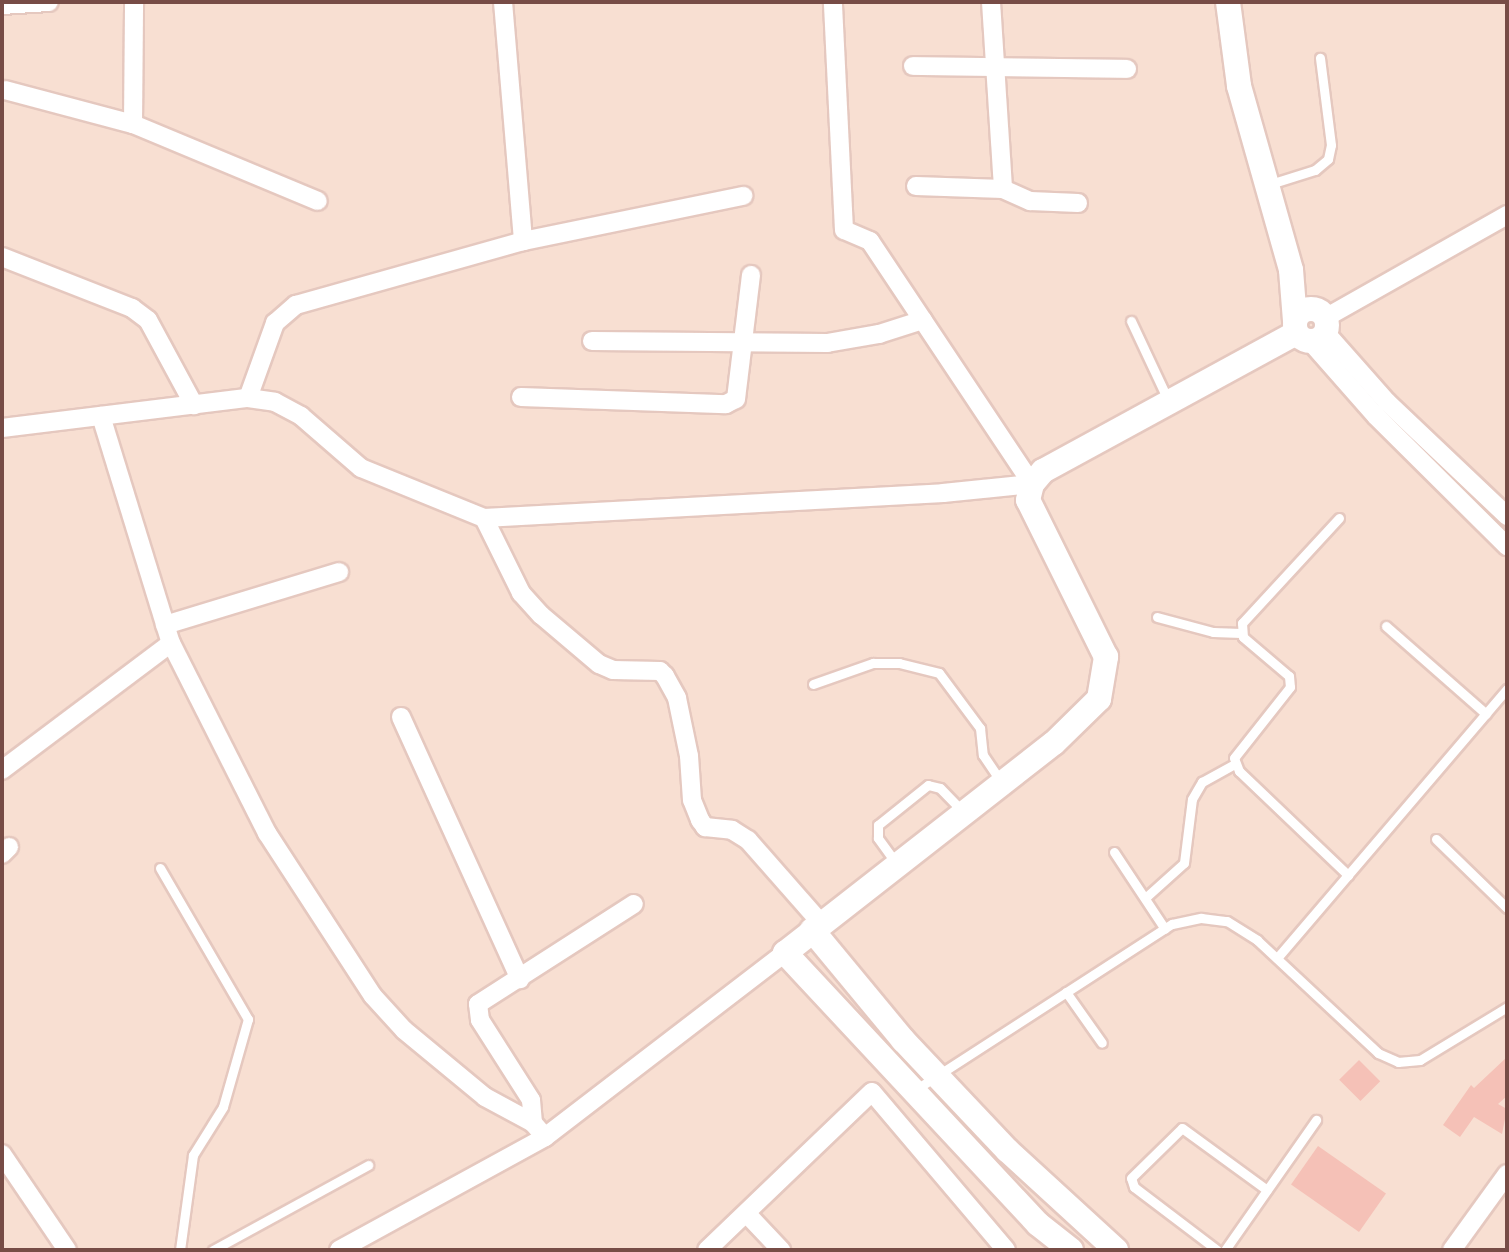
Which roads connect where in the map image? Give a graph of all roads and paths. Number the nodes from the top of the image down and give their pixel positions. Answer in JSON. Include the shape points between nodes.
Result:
{"nodes":[{"id":1,"x":49,"y":2,"type":"edge"},
{"id":2,"x":134,"y":2,"type":"edge"},
{"id":3,"x":503,"y":2,"type":"edge"},
{"id":4,"x":833,"y":2,"type":"edge"},
{"id":5,"x":991,"y":2,"type":"edge"},
{"id":6,"x":1228,"y":2,"type":"edge"},
{"id":7,"x":2,"y":5,"type":"edge"},
{"id":8,"x":1320,"y":58,"type":"dead end"},
{"id":9,"x":914,"y":66,"type":"dead end"},
{"id":10,"x":995,"y":68,"type":"junction"},
{"id":11,"x":1127,"y":69,"type":"dead end"},
{"id":12,"x":5,"y":90,"type":"dead end"},
{"id":13,"x":133,"y":124,"type":"junction"},
{"id":14,"x":1266,"y":185,"type":"junction"},
{"id":15,"x":916,"y":186,"type":"dead end"},
{"id":16,"x":1003,"y":189,"type":"junction"},
{"id":17,"x":743,"y":196,"type":"dead end"},
{"id":18,"x":318,"y":201,"type":"dead end"},
{"id":19,"x":1078,"y":203,"type":"dead end"},
{"id":20,"x":1507,"y":215,"type":"edge"},
{"id":21,"x":523,"y":241,"type":"junction"},
{"id":22,"x":2,"y":257,"type":"edge"},
{"id":23,"x":751,"y":275,"type":"dead end"},
{"id":24,"x":923,"y":320,"type":"junction"},
{"id":25,"x":1131,"y":321,"type":"dead end"},
{"id":26,"x":1311,"y":326,"type":"junction"},
{"id":27,"x":592,"y":341,"type":"dead end"},
{"id":28,"x":745,"y":343,"type":"junction"},
{"id":29,"x":522,"y":397,"type":"dead end"},
{"id":30,"x":248,"y":398,"type":"junction"},
{"id":31,"x":1169,"y":402,"type":"junction"},
{"id":32,"x":194,"y":405,"type":"junction"},
{"id":33,"x":101,"y":416,"type":"junction"},
{"id":34,"x":2,"y":428,"type":"edge"},
{"id":35,"x":1032,"y":484,"type":"junction"},
{"id":36,"x":1507,"y":516,"type":"edge"},
{"id":37,"x":484,"y":518,"type":"junction"},
{"id":38,"x":1339,"y":518,"type":"dead end"},
{"id":39,"x":1507,"y":546,"type":"edge"},
{"id":40,"x":340,"y":572,"type":"dead end"},
{"id":41,"x":1157,"y":617,"type":"dead end"},
{"id":42,"x":165,"y":625,"type":"junction"},
{"id":43,"x":1386,"y":626,"type":"dead end"},
{"id":44,"x":1241,"y":633,"type":"junction"},
{"id":45,"x":171,"y":643,"type":"junction"},
{"id":46,"x":813,"y":684,"type":"dead end"},
{"id":47,"x":1507,"y":689,"type":"edge"},
{"id":48,"x":1486,"y":715,"type":"junction"},
{"id":49,"x":401,"y":717,"type":"dead end"},
{"id":50,"x":1235,"y":764,"type":"junction"},
{"id":51,"x":2,"y":770,"type":"edge"},
{"id":52,"x":1002,"y":784,"type":"junction"},
{"id":53,"x":964,"y":813,"type":"junction"},
{"id":54,"x":1436,"y":839,"type":"dead end"},
{"id":55,"x":1114,"y":852,"type":"dead end"},
{"id":56,"x":897,"y":865,"type":"junction"},
{"id":57,"x":160,"y":868,"type":"dead end"},
{"id":58,"x":1348,"y":875,"type":"junction"},
{"id":59,"x":1145,"y":898,"type":"junction"},
{"id":60,"x":634,"y":904,"type":"dead end"},
{"id":61,"x":1507,"y":908,"type":"edge"},
{"id":62,"x":817,"y":926,"type":"junction"},
{"id":63,"x":1165,"y":929,"type":"junction"},
{"id":64,"x":785,"y":953,"type":"junction"},
{"id":65,"x":1277,"y":958,"type":"junction"},
{"id":66,"x":520,"y":979,"type":"junction"},
{"id":67,"x":1066,"y":992,"type":"junction"},
{"id":68,"x":1507,"y":1007,"type":"edge"},
{"id":69,"x":1102,"y":1043,"type":"dead end"},
{"id":70,"x":936,"y":1076,"type":"junction"},
{"id":71,"x":913,"y":1091,"type":"junction"},
{"id":72,"x":1316,"y":1120,"type":"dead end"},
{"id":73,"x":533,"y":1123,"type":"junction"},
{"id":74,"x":545,"y":1137,"type":"junction"},
{"id":75,"x":2,"y":1154,"type":"edge"},
{"id":76,"x":368,"y":1166,"type":"dead end"},
{"id":77,"x":1507,"y":1174,"type":"edge"},
{"id":78,"x":1267,"y":1190,"type":"junction"},
{"id":79,"x":747,"y":1214,"type":"junction"},
{"id":80,"x":67,"y":1250,"type":"edge"},
{"id":81,"x":180,"y":1250,"type":"edge"},
{"id":82,"x":213,"y":1250,"type":"edge"},
{"id":83,"x":339,"y":1250,"type":"edge"},
{"id":84,"x":707,"y":1250,"type":"edge"},
{"id":85,"x":781,"y":1250,"type":"edge"},
{"id":86,"x":1006,"y":1250,"type":"edge"},
{"id":87,"x":1070,"y":1250,"type":"edge"},
{"id":88,"x":1116,"y":1250,"type":"edge"},
{"id":89,"x":1217,"y":1250,"type":"edge"},
{"id":90,"x":1225,"y":1250,"type":"edge"},
{"id":91,"x":1452,"y":1250,"type":"edge"}],
"edges":[{"from":1,"to":7,"type":"street"},
{"from":2,"to":13,"type":"street"},
{"from":3,"to":21,"type":"street"},
{"from":4,"to":24,"type":"street","via":[[841,223],[844,230],[870,240]]},
{"from":5,"to":10,"type":"street"},
{"from":6,"to":14,"type":"street","via":[[1239,86]]},
{"from":8,"to":14,"type":"lane","via":[[1331,145],[1328,159],[1315,170]]},
{"from":9,"to":10,"type":"street"},
{"from":10,"to":11,"type":"street"},
{"from":10,"to":16,"type":"street"},
{"from":12,"to":13,"type":"street"},
{"from":13,"to":18,"type":"street"},
{"from":14,"to":26,"type":"street"},
{"from":15,"to":16,"type":"street"},
{"from":16,"to":19,"type":"street","via":[[1030,201]]},
{"from":17,"to":21,"type":"street"},
{"from":20,"to":26,"type":"street"},
{"from":21,"to":30,"type":"street","via":[[296,305],[275,323]]},
{"from":22,"to":32,"type":"street","via":[[132,308],[148,320]]},
{"from":23,"to":28,"type":"street"},
{"from":24,"to":28,"type":"street","via":[[853,340]]},
{"from":24,"to":35,"type":"street"},
{"from":25,"to":31,"type":"lane"},
{"from":26,"to":31,"type":"street"},
{"from":26,"to":36,"type":"street"},
{"from":26,"to":39,"type":"street","via":[[1376,415]]},
{"from":27,"to":28,"type":"street"},
{"from":28,"to":29,"type":"street","via":[[741,390],[726,404]]},
{"from":30,"to":32,"type":"street"},
{"from":30,"to":37,"type":"street","via":[[275,402],[302,416],[361,468]]},
{"from":31,"to":35,"type":"street","via":[[1043,471]]},
{"from":32,"to":33,"type":"street"},
{"from":33,"to":34,"type":"street"},
{"from":33,"to":42,"type":"street"},
{"from":35,"to":37,"type":"street"},
{"from":35,"to":52,"type":"street","via":[[1028,500],[1106,657],[1105,680],[1090,711]]},
{"from":37,"to":62,"type":"street","via":[[521,593],[541,615],[599,664],[613,670],[660,671],[665,677],[679,707],[692,800],[700,820],[705,827],[732,830],[748,840]]},
{"from":38,"to":44,"type":"lane","via":[[1242,623]]},
{"from":40,"to":42,"type":"street"},
{"from":41,"to":44,"type":"lane","via":[[1213,632]]},
{"from":42,"to":45,"type":"street"},
{"from":43,"to":48,"type":"lane"},
{"from":44,"to":50,"type":"lane","via":[[1289,676],[1290,687],[1234,758]]},
{"from":45,"to":51,"type":"street"},
{"from":45,"to":73,"type":"street","via":[[267,833],[373,996],[404,1030],[466,1082]]},
{"from":46,"to":52,"type":"lane","via":[[873,663],[899,663],[939,673],[980,727],[983,755]]},
{"from":47,"to":48,"type":"lane"},
{"from":48,"to":58,"type":"lane"},
{"from":49,"to":66,"type":"street"},
{"from":50,"to":58,"type":"lane"},
{"from":50,"to":59,"type":"lane","via":[[1202,782],[1192,799],[1184,863]]},
{"from":52,"to":53,"type":"street"},
{"from":53,"to":56,"type":"street"},
{"from":53,"to":56,"type":"lane","via":[[940,788],[928,785],[878,825],[878,838]]},
{"from":54,"to":61,"type":"lane"},
{"from":55,"to":59,"type":"lane"},
{"from":56,"to":62,"type":"street"},
{"from":57,"to":81,"type":"lane","via":[[248,1018],[223,1107],[193,1155]]},
{"from":58,"to":65,"type":"lane"},
{"from":59,"to":63,"type":"lane"},
{"from":60,"to":66,"type":"street"},
{"from":62,"to":64,"type":"street"},
{"from":62,"to":70,"type":"street"},
{"from":63,"to":65,"type":"lane","via":[[1201,918],[1227,921]]},
{"from":63,"to":67,"type":"lane"},
{"from":64,"to":71,"type":"street"},
{"from":64,"to":74,"type":"street"},
{"from":65,"to":68,"type":"lane","via":[[1378,1053],[1398,1062],[1420,1060]]},
{"from":66,"to":73,"type":"street","via":[[478,1004],[480,1020],[531,1100]]},
{"from":67,"to":69,"type":"lane"},
{"from":67,"to":70,"type":"lane"},
{"from":70,"to":71,"type":"lane"},
{"from":70,"to":88,"type":"street","via":[[1067,1210]]},
{"from":71,"to":87,"type":"street","via":[[1038,1224]]},
{"from":72,"to":78,"type":"lane"},
{"from":73,"to":74,"type":"street"},
{"from":74,"to":83,"type":"street"},
{"from":75,"to":80,"type":"street"},
{"from":76,"to":82,"type":"lane"},
{"from":77,"to":91,"type":"street"},
{"from":78,"to":89,"type":"lane","via":[[1182,1128],[1131,1178],[1134,1187]]},
{"from":78,"to":90,"type":"lane"},
{"from":79,"to":84,"type":"street"},
{"from":79,"to":85,"type":"street"},
{"from":79,"to":86,"type":"street","via":[[872,1092]]}]}
